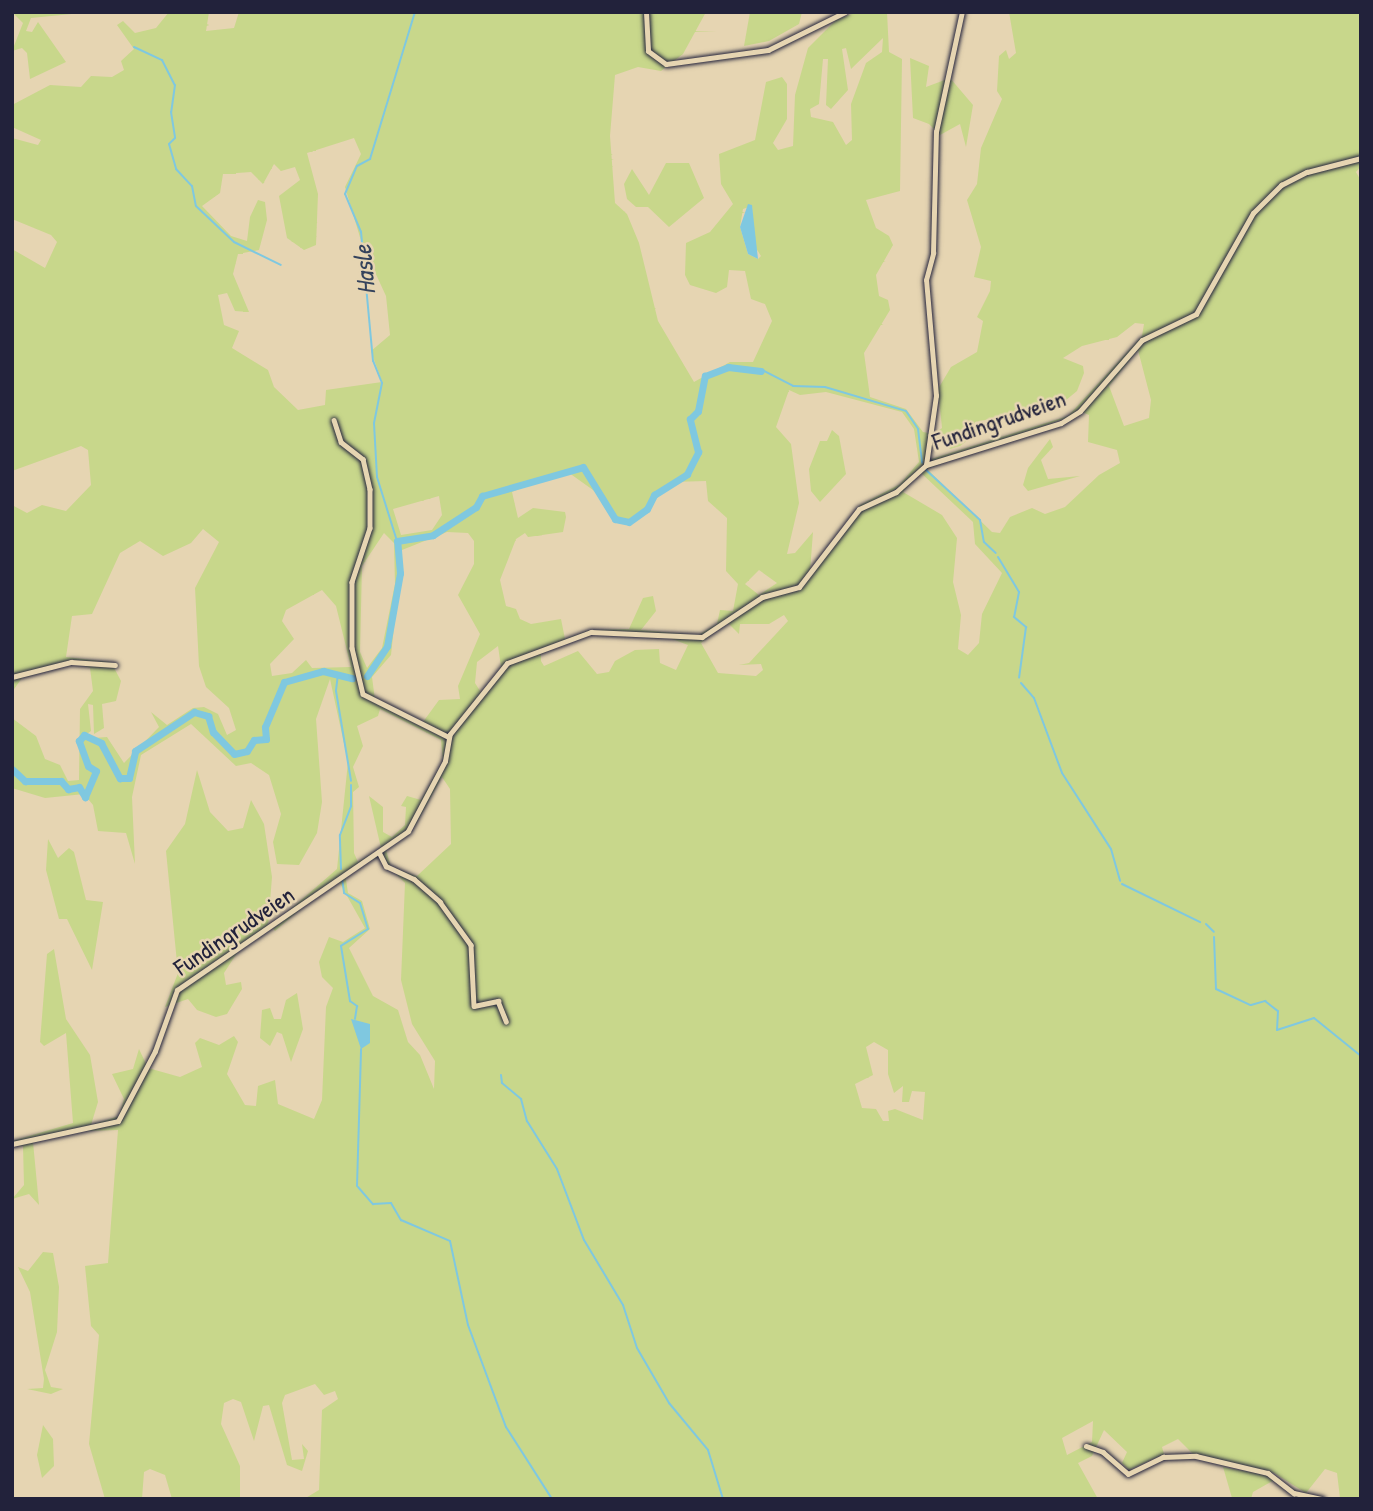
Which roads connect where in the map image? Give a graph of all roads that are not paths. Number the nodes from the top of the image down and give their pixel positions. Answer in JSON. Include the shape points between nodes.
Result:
{"nodes":[{"id":1,"x":646,"y":12,"type":"edge"},
{"id":2,"x":845,"y":12,"type":"edge"},
{"id":3,"x":962,"y":12,"type":"edge"},
{"id":4,"x":1361,"y":158,"type":"edge"},
{"id":5,"x":334,"y":420,"type":"dead end"},
{"id":6,"x":926,"y":464,"type":"junction"},
{"id":7,"x":115,"y":665,"type":"dead end"},
{"id":8,"x":12,"y":677,"type":"edge"},
{"id":9,"x":449,"y":737,"type":"junction"},
{"id":10,"x":379,"y":852,"type":"junction"},
{"id":11,"x":506,"y":1021,"type":"dead end"},
{"id":12,"x":12,"y":1144,"type":"edge"},
{"id":13,"x":1086,"y":1446,"type":"dead end"},
{"id":14,"x":1322,"y":1499,"type":"edge"}],
"edges":[{"from":1,"to":2,"type":"street","via":[[647,48],[652,59],[666,64],[775,48]]},
{"from":3,"to":6,"type":"street","via":[[936,132],[933,253],[926,279],[936,396]]},
{"from":4,"to":6,"type":"street","name":"Fundingrudveien","via":[[1283,183],[1253,213],[1196,314],[1140,342],[1074,415]]},
{"from":5,"to":9,"type":"street","via":[[341,442],[362,456],[370,489],[370,528],[352,582],[352,648],[365,698]]},
{"from":6,"to":9,"type":"street","name":"Fundingrudveien","via":[[896,492],[859,509],[799,587],[762,597],[702,637],[599,631],[512,661]]},
{"from":7,"to":8,"type":"street","via":[[72,662]]},
{"from":9,"to":10,"type":"street","name":"Fundingrudveien","via":[[445,761],[412,826]]},
{"from":10,"to":11,"type":"street","via":[[386,866],[414,879],[440,902],[471,945],[474,1006],[497,1000]]},
{"from":10,"to":12,"type":"street","name":"Fundingrudveien","via":[[337,875],[300,909],[177,990],[155,1051],[118,1121]]},
{"from":13,"to":14,"type":"street","via":[[1103,1452],[1128,1474],[1163,1457],[1196,1456],[1268,1474],[1294,1493]]}]}
